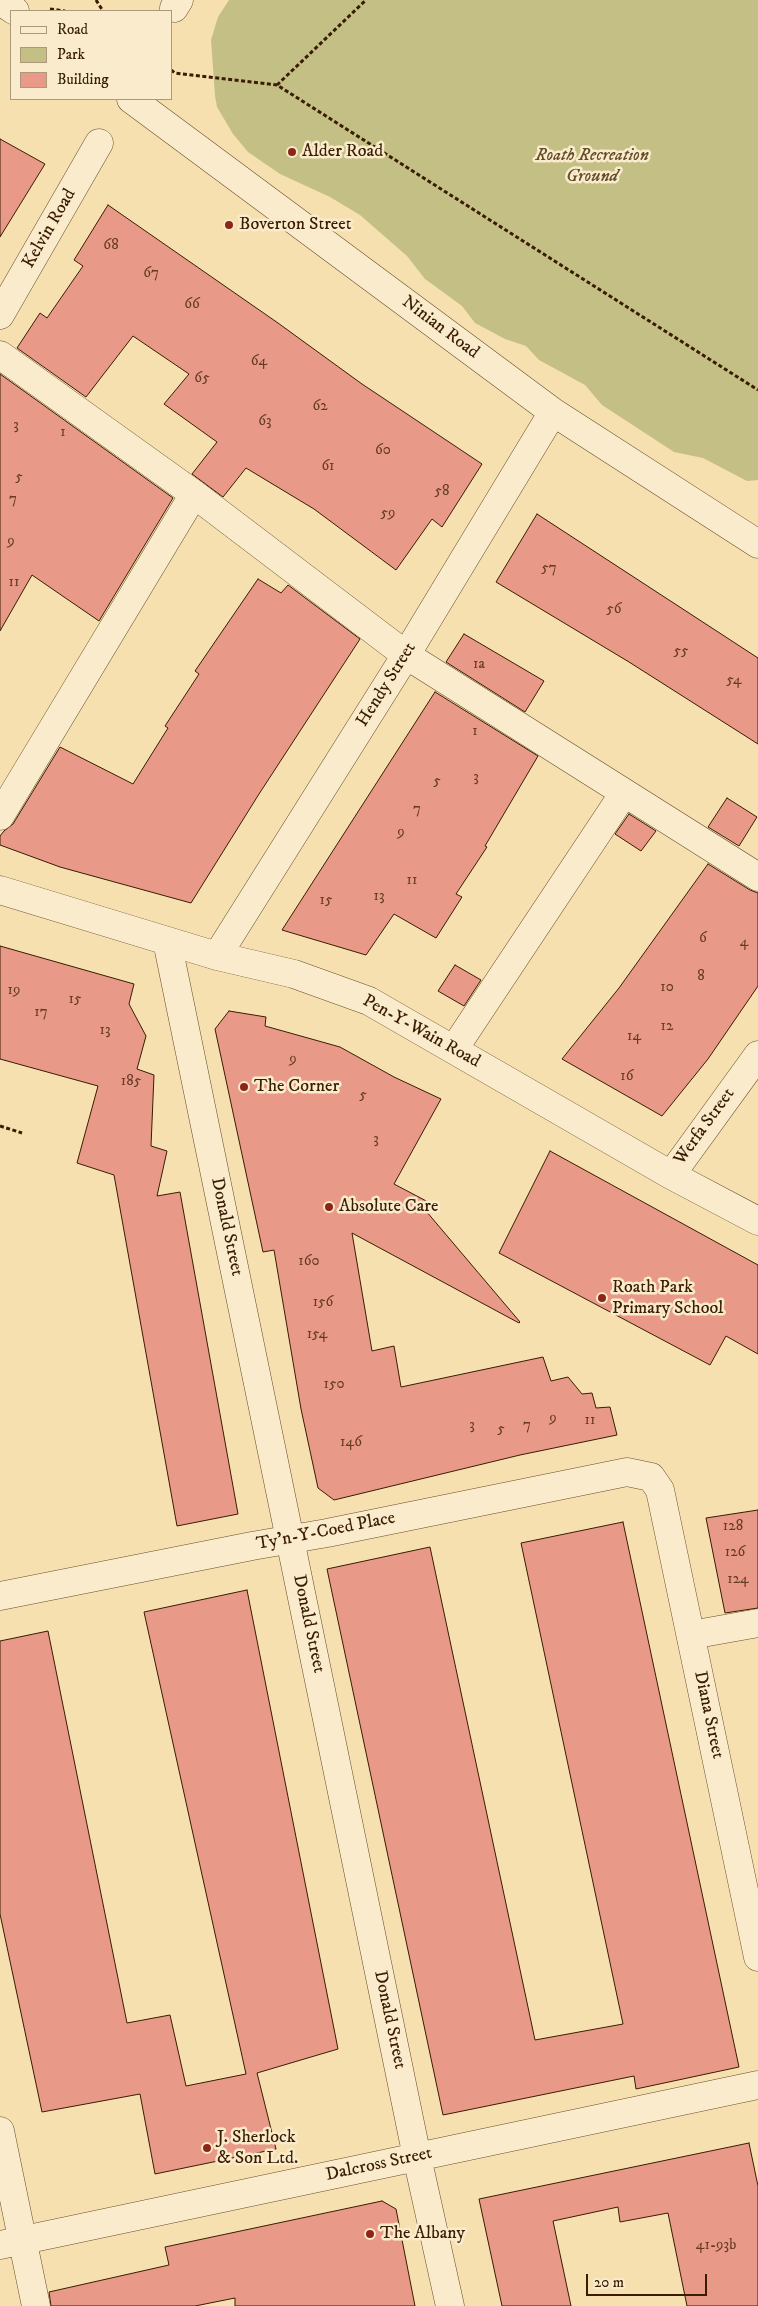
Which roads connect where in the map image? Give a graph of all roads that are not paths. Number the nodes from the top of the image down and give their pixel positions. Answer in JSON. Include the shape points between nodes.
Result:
{"nodes":[{"id":1,"x":0,"y":1,"type":"edge"},
{"id":2,"x":14,"y":10,"type":"edge"},
{"id":3,"x":132,"y":100,"type":"edge"},
{"id":4,"x":100,"y":143,"type":"dead end"},
{"id":5,"x":0,"y":315,"type":"edge"},
{"id":6,"x":0,"y":355,"type":"edge"},
{"id":7,"x":553,"y":412,"type":"junction"},
{"id":8,"x":194,"y":494,"type":"junction"},
{"id":9,"x":758,"y":544,"type":"edge"},
{"id":10,"x":406,"y":656,"type":"junction"},
{"id":11,"x":624,"y":793,"type":"junction"},
{"id":12,"x":0,"y":816,"type":"edge"},
{"id":13,"x":758,"y":877,"type":"edge"},
{"id":14,"x":0,"y":890,"type":"edge"},
{"id":15,"x":167,"y":941,"type":"junction"},
{"id":16,"x":218,"y":956,"type":"junction"},
{"id":17,"x":454,"y":1049,"type":"junction"},
{"id":18,"x":758,"y":1055,"type":"edge"},
{"id":19,"x":670,"y":1175,"type":"junction"},
{"id":20,"x":758,"y":1221,"type":"edge"},
{"id":21,"x":651,"y":1476,"type":"joint"},
{"id":22,"x":290,"y":1539,"type":"junction"},
{"id":23,"x":0,"y":1596,"type":"edge"},
{"id":24,"x":758,"y":1623,"type":"edge"},
{"id":25,"x":691,"y":1635,"type":"junction"},
{"id":26,"x":758,"y":1957,"type":"edge"},
{"id":27,"x":758,"y":2085,"type":"edge"},
{"id":28,"x":0,"y":2131,"type":"edge"},
{"id":29,"x":417,"y":2157,"type":"junction"},
{"id":30,"x":11,"y":2243,"type":"edge"},
{"id":31,"x":36,"y":2306,"type":"edge"},
{"id":32,"x":450,"y":2306,"type":"edge"}],
"edges":[{"from":1,"to":2,"type":"street"},
{"from":3,"to":7,"type":"street","name":"Ninian Road"},
{"from":4,"to":5,"type":"street","name":"Kelvin Road"},
{"from":6,"to":8,"type":"street"},
{"from":7,"to":9,"type":"street","name":"Ninian Road"},
{"from":7,"to":10,"type":"street","name":"Hendy Street"},
{"from":8,"to":10,"type":"street"},
{"from":8,"to":12,"type":"street"},
{"from":10,"to":11,"type":"street"},
{"from":10,"to":16,"type":"street","name":"Hendy Street"},
{"from":11,"to":13,"type":"street"},
{"from":11,"to":17,"type":"street"},
{"from":14,"to":15,"type":"street","name":"Pen-Y-Wain Road"},
{"from":15,"to":16,"type":"street","name":"Pen-Y-Wain Road"},
{"from":15,"to":22,"type":"street","name":"Donald Street"},
{"from":16,"to":17,"type":"street","name":"Pen-Y-Wain Road","via":[[294,974],[369,1000]]},
{"from":17,"to":19,"type":"street","name":"Pen-Y-Wain Road"},
{"from":18,"to":19,"type":"street","name":"Werfa Street"},
{"from":19,"to":20,"type":"street","name":"Pen-Y-Wain Road"},
{"from":21,"to":22,"type":"street","name":"Ty'n-Y-Coed Place","via":[[627,1472]]},
{"from":21,"to":25,"type":"street","name":"Diana Street","via":[[660,1490]]},
{"from":22,"to":23,"type":"street","name":"Ty'n-Y-Coed Place"},
{"from":22,"to":29,"type":"street","name":"Donald Street"},
{"from":24,"to":25,"type":"street"},
{"from":25,"to":26,"type":"street","name":"Diana Street"},
{"from":27,"to":29,"type":"street","name":"Dalcross Street"},
{"from":28,"to":30,"type":"street"},
{"from":29,"to":30,"type":"street","name":"Dalcross Street"},
{"from":29,"to":32,"type":"street","name":"Donald Street"},
{"from":30,"to":31,"type":"street"}]}
